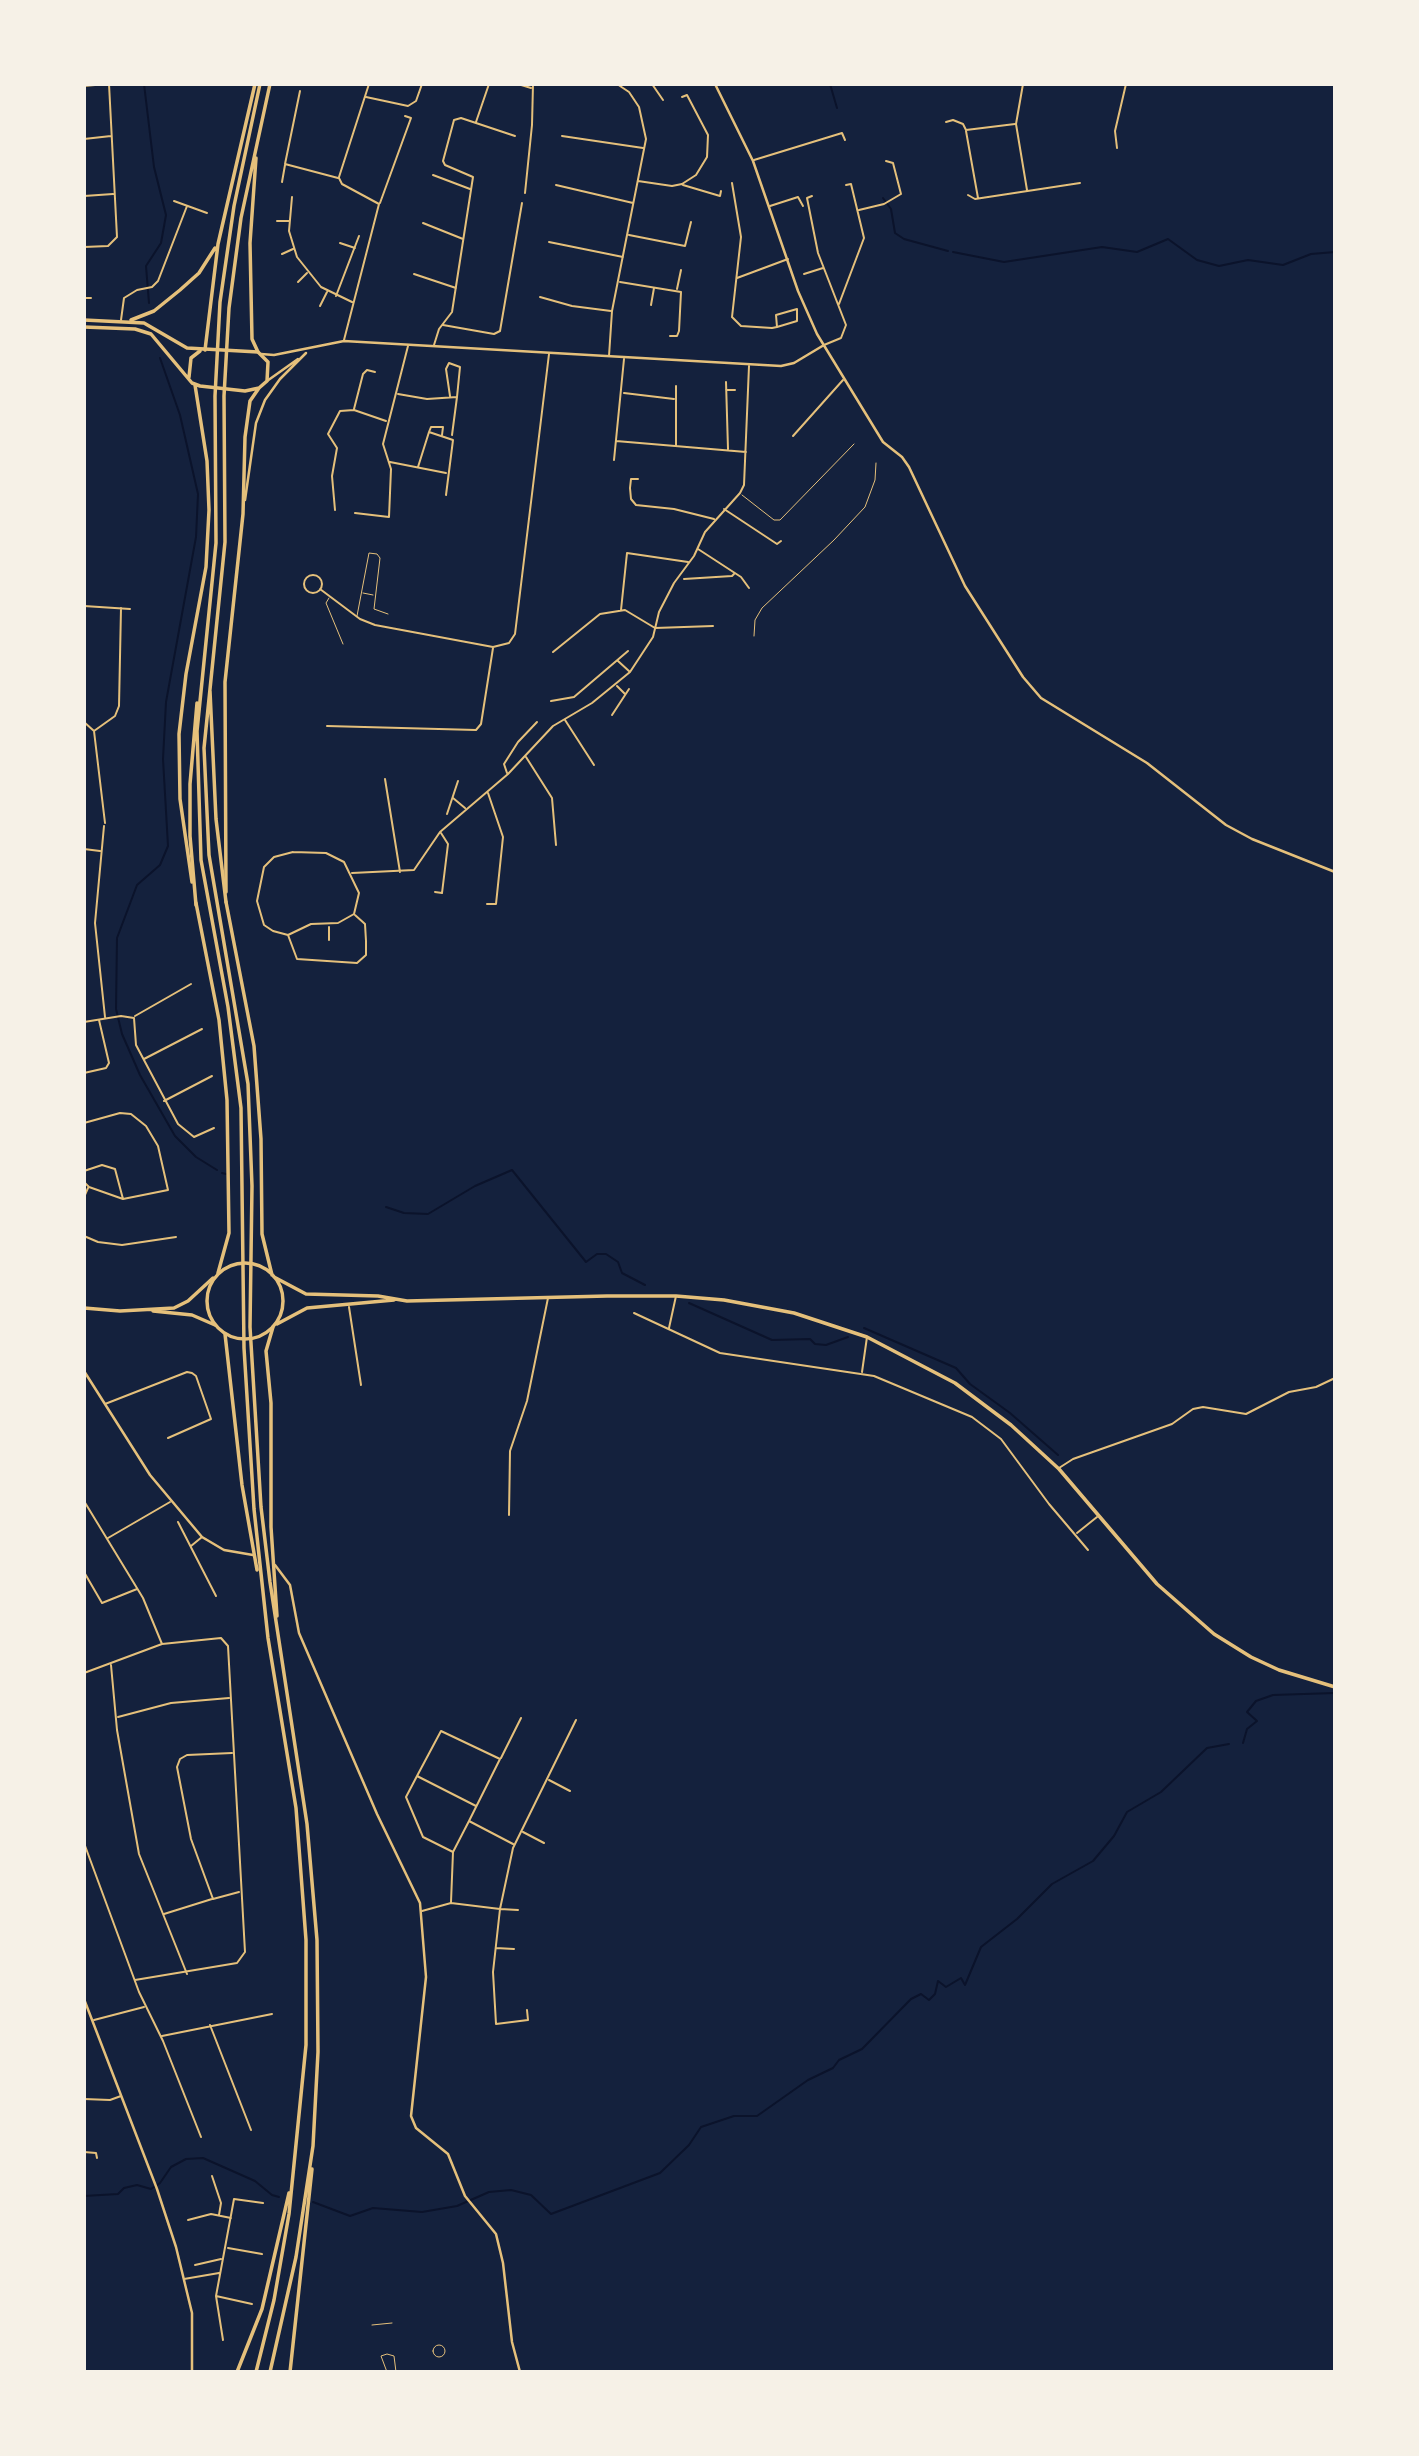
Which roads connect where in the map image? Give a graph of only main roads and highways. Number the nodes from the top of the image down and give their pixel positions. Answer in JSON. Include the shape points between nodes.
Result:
{"nodes":[{"id":1,"x":258,"y":84,"type":"edge"},
{"id":2,"x":270,"y":84,"type":"edge"},
{"id":3,"x":258,"y":142,"type":"junction"},
{"id":4,"x":218,"y":244,"type":"junction"},
{"id":5,"x":84,"y":320,"type":"edge"},
{"id":6,"x":131,"y":320,"type":"junction"},
{"id":7,"x":84,"y":327,"type":"edge"},
{"id":8,"x":203,"y":350,"type":"junction"},
{"id":9,"x":260,"y":353,"type":"junction"},
{"id":10,"x":189,"y":379,"type":"junction"},
{"id":11,"x":195,"y":385,"type":"junction"},
{"id":12,"x":259,"y":388,"type":"junction"},
{"id":13,"x":210,"y":668,"type":"junction"},
{"id":14,"x":200,"y":684,"type":"junction"},
{"id":15,"x":226,"y":902,"type":"junction"},
{"id":16,"x":196,"y":905,"type":"junction"},
{"id":17,"x":218,"y":1273,"type":"junction"},
{"id":18,"x":273,"y":1276,"type":"junction"},
{"id":19,"x":213,"y":1278,"type":"junction"},
{"id":20,"x":396,"y":1300,"type":"junction"},
{"id":21,"x":84,"y":1308,"type":"edge"},
{"id":22,"x":151,"y":1310,"type":"junction"},
{"id":23,"x":215,"y":1325,"type":"junction"},
{"id":24,"x":274,"y":1326,"type":"junction"},
{"id":25,"x":225,"y":1334,"type":"junction"},
{"id":26,"x":262,"y":1594,"type":"junction"},
{"id":27,"x":279,"y":1642,"type":"junction"},
{"id":28,"x":1335,"y":1688,"type":"edge"},
{"id":29,"x":313,"y":2146,"type":"junction"},
{"id":30,"x":293,"y":2176,"type":"junction"},
{"id":31,"x":237,"y":2372,"type":"edge"},
{"id":32,"x":256,"y":2372,"type":"edge"},
{"id":33,"x":270,"y":2372,"type":"edge"},
{"id":34,"x":290,"y":2372,"type":"edge"}],
"edges":[{"from":1,"to":4,"type":"main road"},
{"from":1,"to":14,"type":"main road","via":[[225,255],[215,396],[216,543]]},
{"from":2,"to":3,"type":"main road"},
{"from":3,"to":9,"type":"main road","via":[[250,243],[252,339]]},
{"from":3,"to":13,"type":"main road","via":[[234,258],[227,331],[225,542]]},
{"from":4,"to":6,"type":"main road","via":[[199,273],[180,290],[154,312]]},
{"from":4,"to":8,"type":"main road"},
{"from":5,"to":6,"type":"main road"},
{"from":6,"to":8,"type":"main road","via":[[179,344]]},
{"from":7,"to":10,"type":"main road","via":[[151,334]]},
{"from":8,"to":9,"type":"main road"},
{"from":8,"to":10,"type":"main road","via":[[191,358]]},
{"from":9,"to":12,"type":"main road","via":[[269,370],[267,381]]},
{"from":10,"to":11,"type":"main road"},
{"from":11,"to":12,"type":"main road","via":[[246,391]]},
{"from":11,"to":16,"type":"main road","via":[[208,468],[208,543],[182,697],[178,760]]},
{"from":12,"to":15,"type":"main road","via":[[250,401],[245,437],[243,514],[225,682]]},
{"from":13,"to":15,"type":"main road","via":[[213,782]]},
{"from":13,"to":27,"type":"main road","via":[[205,816],[214,895],[248,1084],[251,1350],[260,1495]]},
{"from":14,"to":16,"type":"main road","via":[[190,784]]},
{"from":14,"to":26,"type":"main road","via":[[198,823],[204,887],[238,1079],[244,1349]]},
{"from":15,"to":18,"type":"main road","via":[[254,1046],[262,1234]]},
{"from":16,"to":17,"type":"main road","via":[[219,1020],[227,1100],[229,1233]]},
{"from":17,"to":18,"type":"main road","via":[[249,1264]]},
{"from":17,"to":19,"type":"main road"},
{"from":18,"to":20,"type":"main road","via":[[306,1294]]},
{"from":18,"to":24,"type":"main road","via":[[283,1301]]},
{"from":19,"to":22,"type":"main road","via":[[185,1303]]},
{"from":19,"to":23,"type":"main road","via":[[207,1304]]},
{"from":20,"to":24,"type":"main road","via":[[307,1308]]},
{"from":20,"to":28,"type":"main road","via":[[676,1296],[774,1308],[867,1337],[955,1383],[1012,1425],[1059,1469],[1157,1584],[1214,1634],[1251,1657]]},
{"from":21,"to":22,"type":"main road"},
{"from":22,"to":23,"type":"main road","via":[[192,1315]]},
{"from":23,"to":25,"type":"main road"},
{"from":24,"to":25,"type":"main road","via":[[249,1340]]},
{"from":24,"to":27,"type":"main road","via":[[266,1350]]},
{"from":25,"to":26,"type":"main road","via":[[242,1485]]},
{"from":26,"to":30,"type":"main road","via":[[296,1808],[304,1897],[306,2045]]},
{"from":27,"to":29,"type":"main road","via":[[314,1896],[319,1998]]},
{"from":29,"to":33,"type":"main road","via":[[296,2257]]},
{"from":29,"to":34,"type":"main road"},
{"from":30,"to":31,"type":"main road","via":[[268,2289]]},
{"from":30,"to":32,"type":"main road","via":[[283,2253]]}]}
